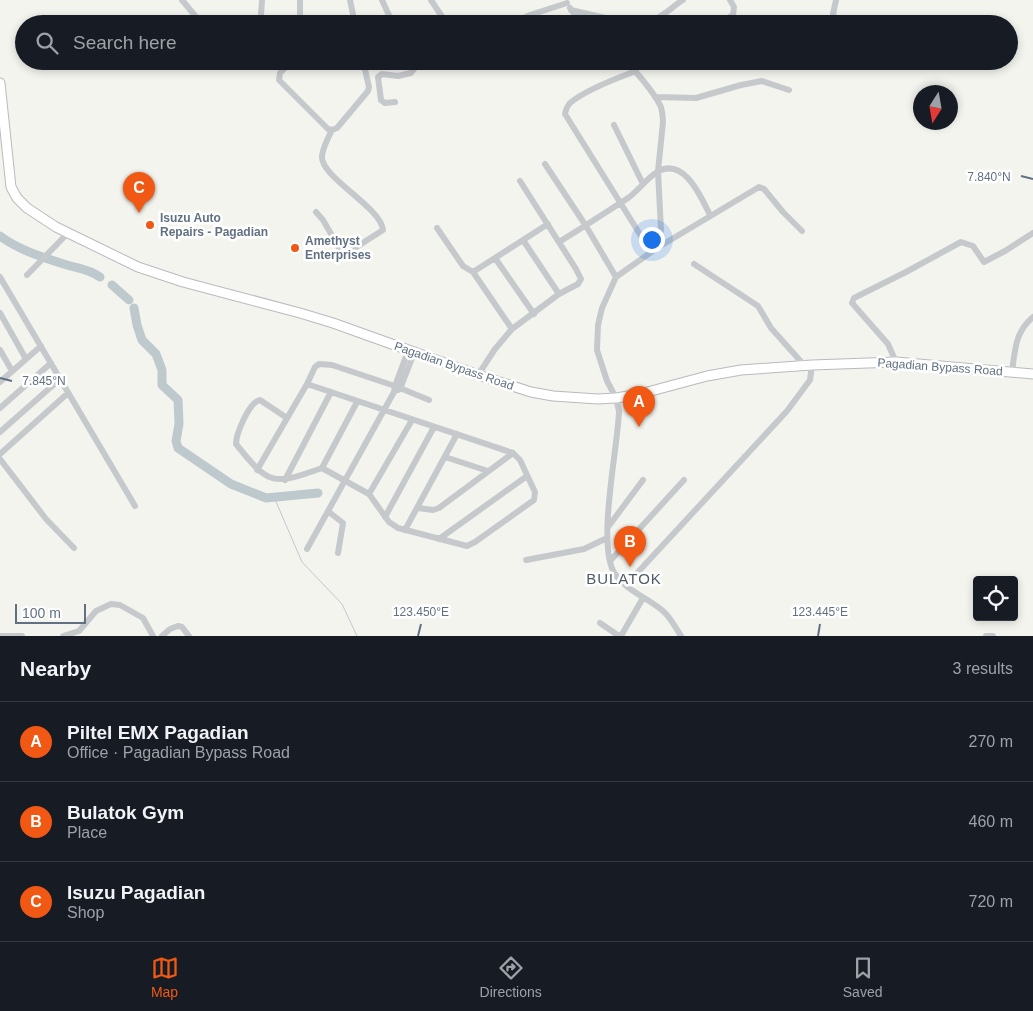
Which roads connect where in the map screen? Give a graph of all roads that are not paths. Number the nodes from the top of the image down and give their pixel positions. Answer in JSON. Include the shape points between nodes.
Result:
{"nodes":[{"id":1,"x":182,"y":0,"type":"edge"},
{"id":2,"x":262,"y":0,"type":"edge"},
{"id":3,"x":300,"y":0,"type":"edge"},
{"id":4,"x":350,"y":0,"type":"edge"},
{"id":5,"x":382,"y":0,"type":"edge"},
{"id":6,"x":431,"y":0,"type":"edge"},
{"id":7,"x":683,"y":0,"type":"edge"},
{"id":8,"x":730,"y":0,"type":"edge"},
{"id":9,"x":836,"y":0,"type":"edge"},
{"id":10,"x":566,"y":1,"type":"edge"},
{"id":11,"x":571,"y":10,"type":"junction"},
{"id":12,"x":194,"y":15,"type":"edge"},
{"id":13,"x":261,"y":15,"type":"edge"},
{"id":14,"x":300,"y":15,"type":"edge"},
{"id":15,"x":353,"y":15,"type":"edge"},
{"id":16,"x":389,"y":15,"type":"edge"},
{"id":17,"x":441,"y":15,"type":"edge"},
{"id":18,"x":530,"y":15,"type":"edge"},
{"id":19,"x":575,"y":15,"type":"edge"},
{"id":20,"x":596,"y":15,"type":"edge"},
{"id":21,"x":661,"y":15,"type":"edge"},
{"id":22,"x":733,"y":15,"type":"edge"},
{"id":23,"x":834,"y":15,"type":"edge"},
{"id":24,"x":283,"y":70,"type":"edge"},
{"id":25,"x":365,"y":70,"type":"edge"},
{"id":26,"x":413,"y":70,"type":"edge"},
{"id":27,"x":636,"y":71,"type":"joint"},
{"id":28,"x":0,"y":83,"type":"edge"},
{"id":29,"x":789,"y":90,"type":"dead end"},
{"id":30,"x":655,"y":97,"type":"junction"},
{"id":31,"x":395,"y":102,"type":"dead end"},
{"id":32,"x":614,"y":124,"type":"dead end"},
{"id":33,"x":332,"y":130,"type":"junction"},
{"id":34,"x":3,"y":154,"type":"edge"},
{"id":35,"x":545,"y":164,"type":"dead end"},
{"id":36,"x":658,"y":171,"type":"junction"},
{"id":37,"x":520,"y":181,"type":"dead end"},
{"id":38,"x":643,"y":184,"type":"junction"},
{"id":39,"x":619,"y":203,"type":"junction"},
{"id":40,"x":316,"y":212,"type":"dead end"},
{"id":41,"x":710,"y":215,"type":"junction"},
{"id":42,"x":548,"y":224,"type":"junction"},
{"id":43,"x":586,"y":226,"type":"junction"},
{"id":44,"x":437,"y":228,"type":"dead end"},
{"id":45,"x":802,"y":231,"type":"dead end"},
{"id":46,"x":68,"y":233,"type":"junction"},
{"id":47,"x":1033,"y":233,"type":"edge"},
{"id":48,"x":523,"y":240,"type":"junction"},
{"id":49,"x":559,"y":242,"type":"junction"},
{"id":50,"x":654,"y":250,"type":"junction"},
{"id":51,"x":495,"y":258,"type":"junction"},
{"id":52,"x":694,"y":264,"type":"dead end"},
{"id":53,"x":473,"y":272,"type":"junction"},
{"id":54,"x":27,"y":276,"type":"dead end"},
{"id":55,"x":616,"y":276,"type":"junction"},
{"id":56,"x":0,"y":277,"type":"edge"},
{"id":57,"x":559,"y":294,"type":"junction"},
{"id":58,"x":0,"y":313,"type":"edge"},
{"id":59,"x":534,"y":314,"type":"junction"},
{"id":60,"x":1033,"y":317,"type":"edge"},
{"id":61,"x":512,"y":329,"type":"junction"},
{"id":62,"x":41,"y":346,"type":"junction"},
{"id":63,"x":0,"y":350,"type":"edge"},
{"id":64,"x":411,"y":352,"type":"junction"},
{"id":65,"x":26,"y":359,"type":"junction"},
{"id":66,"x":896,"y":362,"type":"junction"},
{"id":67,"x":51,"y":363,"type":"junction"},
{"id":68,"x":808,"y":365,"type":"junction"},
{"id":69,"x":12,"y":372,"type":"junction"},
{"id":70,"x":1012,"y":372,"type":"junction"},
{"id":71,"x":1033,"y":374,"type":"edge"},
{"id":72,"x":478,"y":375,"type":"junction"},
{"id":73,"x":60,"y":379,"type":"junction"},
{"id":74,"x":0,"y":382,"type":"edge"},
{"id":75,"x":307,"y":384,"type":"junction"},
{"id":76,"x":396,"y":389,"type":"junction"},
{"id":77,"x":330,"y":392,"type":"junction"},
{"id":78,"x":68,"y":393,"type":"junction"},
{"id":79,"x":616,"y":398,"type":"junction"},
{"id":80,"x":429,"y":400,"type":"dead end"},
{"id":81,"x":357,"y":402,"type":"junction"},
{"id":82,"x":0,"y":408,"type":"edge"},
{"id":83,"x":384,"y":411,"type":"junction"},
{"id":84,"x":287,"y":418,"type":"junction"},
{"id":85,"x":412,"y":420,"type":"junction"},
{"id":86,"x":434,"y":426,"type":"junction"},
{"id":87,"x":0,"y":432,"type":"edge"},
{"id":88,"x":457,"y":434,"type":"junction"},
{"id":89,"x":513,"y":453,"type":"junction"},
{"id":90,"x":0,"y":454,"type":"edge"},
{"id":91,"x":445,"y":458,"type":"junction"},
{"id":92,"x":0,"y":460,"type":"edge"},
{"id":93,"x":322,"y":468,"type":"junction"},
{"id":94,"x":257,"y":470,"type":"junction"},
{"id":95,"x":488,"y":471,"type":"junction"},
{"id":96,"x":527,"y":476,"type":"junction"},
{"id":97,"x":285,"y":480,"type":"junction"},
{"id":98,"x":346,"y":480,"type":"junction"},
{"id":99,"x":643,"y":480,"type":"dead end"},
{"id":100,"x":684,"y":480,"type":"dead end"},
{"id":101,"x":369,"y":494,"type":"junction"},
{"id":102,"x":135,"y":506,"type":"dead end"},
{"id":103,"x":418,"y":508,"type":"junction"},
{"id":104,"x":329,"y":512,"type":"junction"},
{"id":105,"x":385,"y":517,"type":"junction"},
{"id":106,"x":607,"y":528,"type":"junction"},
{"id":107,"x":405,"y":530,"type":"junction"},
{"id":108,"x":607,"y":538,"type":"junction"},
{"id":109,"x":439,"y":539,"type":"junction"},
{"id":110,"x":74,"y":548,"type":"dead end"},
{"id":111,"x":307,"y":549,"type":"dead end"},
{"id":112,"x":338,"y":553,"type":"dead end"},
{"id":113,"x":526,"y":560,"type":"dead end"},
{"id":114,"x":610,"y":561,"type":"junction"},
{"id":115,"x":626,"y":585,"type":"junction"},
{"id":116,"x":643,"y":598,"type":"junction"},
{"id":117,"x":600,"y":624,"type":"dead end"},
{"id":118,"x":0,"y":636,"type":"edge"},
{"id":119,"x":22,"y":636,"type":"edge"},
{"id":120,"x":63,"y":636,"type":"edge"},
{"id":121,"x":154,"y":636,"type":"edge"},
{"id":122,"x":162,"y":636,"type":"edge"},
{"id":123,"x":189,"y":636,"type":"edge"},
{"id":124,"x":620,"y":636,"type":"edge"},
{"id":125,"x":680,"y":636,"type":"edge"},
{"id":126,"x":986,"y":636,"type":"edge"},
{"id":127,"x":993,"y":636,"type":"edge"}],
"edges":[{"from":1,"to":12,"type":"street"},
{"from":2,"to":13,"type":"street"},
{"from":3,"to":14,"type":"street"},
{"from":4,"to":15,"type":"street"},
{"from":5,"to":16,"type":"street"},
{"from":6,"to":17,"type":"street"},
{"from":7,"to":21,"type":"street"},
{"from":8,"to":22,"type":"street","via":[[734,7]]},
{"from":9,"to":23,"type":"street"},
{"from":10,"to":11,"type":"street"},
{"from":10,"to":18,"type":"street"},
{"from":11,"to":19,"type":"street"},
{"from":11,"to":20,"type":"street"},
{"from":24,"to":33,"type":"street","via":[[279,80]]},
{"from":25,"to":33,"type":"street","via":[[367,94]]},
{"from":26,"to":31,"type":"street","via":[[398,76],[382,74],[378,78],[380,100]]},
{"from":27,"to":30,"type":"street"},
{"from":27,"to":39,"type":"street","via":[[580,96],[569,104],[565,114]]},
{"from":28,"to":34,"type":"highway","name":"Pagadian Bypass Road"},
{"from":29,"to":30,"type":"street","via":[[762,81],[696,98]]},
{"from":30,"to":36,"type":"street","via":[[663,122]]},
{"from":32,"to":38,"type":"street"},
{"from":33,"to":40,"type":"street","via":[[322,163],[375,215],[383,230],[342,253]]},
{"from":34,"to":46,"type":"highway","name":"Pagadian Bypass Road","via":[[17,198],[27,208]]},
{"from":35,"to":43,"type":"street"},
{"from":36,"to":38,"type":"street"},
{"from":36,"to":41,"type":"street","via":[[669,169],[685,175],[698,190]]},
{"from":36,"to":50,"type":"street","via":[[661,230]]},
{"from":37,"to":42,"type":"street"},
{"from":38,"to":39,"type":"street"},
{"from":39,"to":43,"type":"street"},
{"from":39,"to":50,"type":"street"},
{"from":41,"to":45,"type":"street","via":[[759,187]]},
{"from":41,"to":50,"type":"street"},
{"from":42,"to":48,"type":"street"},
{"from":42,"to":49,"type":"street"},
{"from":43,"to":49,"type":"street"},
{"from":43,"to":55,"type":"street"},
{"from":44,"to":53,"type":"street","via":[[463,266]]},
{"from":46,"to":54,"type":"street"},
{"from":46,"to":64,"type":"highway","name":"Pagadian Bypass Road","via":[[155,273],[300,313]]},
{"from":47,"to":66,"type":"street","via":[[984,262],[973,246],[961,242],[854,298],[852,303],[888,344]]},
{"from":48,"to":51,"type":"street"},
{"from":48,"to":57,"type":"street"},
{"from":49,"to":57,"type":"street","via":[[580,279],[578,284]]},
{"from":50,"to":55,"type":"street"},
{"from":51,"to":53,"type":"street"},
{"from":51,"to":59,"type":"street"},
{"from":52,"to":68,"type":"street","via":[[758,306],[771,328]]},
{"from":53,"to":61,"type":"street"},
{"from":55,"to":79,"type":"street","via":[[602,308],[597,338],[601,363]]},
{"from":56,"to":62,"type":"street"},
{"from":57,"to":59,"type":"street"},
{"from":58,"to":65,"type":"street"},
{"from":59,"to":61,"type":"street"},
{"from":60,"to":70,"type":"street","via":[[1021,330]]},
{"from":61,"to":72,"type":"street"},
{"from":62,"to":65,"type":"street"},
{"from":62,"to":67,"type":"street"},
{"from":63,"to":69,"type":"street"},
{"from":64,"to":72,"type":"highway","name":"Pagadian Bypass Road"},
{"from":64,"to":76,"type":"street"},
{"from":65,"to":69,"type":"street"},
{"from":66,"to":68,"type":"highway","name":"Pagadian Bypass Road"},
{"from":66,"to":70,"type":"highway","name":"Pagadian Bypass Road"},
{"from":67,"to":73,"type":"street"},
{"from":67,"to":82,"type":"street"},
{"from":68,"to":79,"type":"highway","name":"Pagadian Bypass Road","via":[[741,370]]},
{"from":68,"to":115,"type":"street","via":[[810,380],[787,410]]},
{"from":69,"to":74,"type":"street"},
{"from":70,"to":71,"type":"highway","name":"Pagadian Bypass Road"},
{"from":72,"to":79,"type":"highway","name":"Pagadian Bypass Road","via":[[553,396]]},
{"from":73,"to":78,"type":"street"},
{"from":73,"to":87,"type":"street"},
{"from":75,"to":76,"type":"street","via":[[315,367],[324,363]]},
{"from":75,"to":77,"type":"street"},
{"from":75,"to":84,"type":"street"},
{"from":76,"to":80,"type":"street"},
{"from":76,"to":83,"type":"street"},
{"from":77,"to":81,"type":"street"},
{"from":77,"to":97,"type":"street"},
{"from":78,"to":90,"type":"street"},
{"from":78,"to":102,"type":"street"},
{"from":79,"to":106,"type":"street","via":[[619,419]]},
{"from":81,"to":83,"type":"street"},
{"from":81,"to":93,"type":"street"},
{"from":83,"to":85,"type":"street"},
{"from":83,"to":98,"type":"street"},
{"from":84,"to":94,"type":"street"},
{"from":84,"to":94,"type":"street","via":[[260,400],[253,403],[238,432],[236,444]]},
{"from":85,"to":86,"type":"street"},
{"from":85,"to":101,"type":"street"},
{"from":86,"to":88,"type":"street"},
{"from":86,"to":105,"type":"street"},
{"from":88,"to":89,"type":"street"},
{"from":88,"to":91,"type":"street"},
{"from":89,"to":95,"type":"street"},
{"from":89,"to":96,"type":"street"},
{"from":91,"to":95,"type":"street"},
{"from":91,"to":103,"type":"street"},
{"from":92,"to":110,"type":"street","via":[[46,519]]},
{"from":93,"to":97,"type":"street"},
{"from":93,"to":98,"type":"street"},
{"from":94,"to":97,"type":"street"},
{"from":95,"to":103,"type":"street","via":[[439,508]]},
{"from":96,"to":109,"type":"street"},
{"from":96,"to":109,"type":"street","via":[[535,492],[530,504],[471,544]]},
{"from":98,"to":101,"type":"street"},
{"from":98,"to":104,"type":"street"},
{"from":99,"to":106,"type":"street"},
{"from":100,"to":114,"type":"street"},
{"from":101,"to":105,"type":"street"},
{"from":103,"to":107,"type":"street"},
{"from":104,"to":111,"type":"street"},
{"from":104,"to":112,"type":"street","via":[[343,523]]},
{"from":105,"to":107,"type":"street"},
{"from":106,"to":108,"type":"street"},
{"from":107,"to":109,"type":"street"},
{"from":108,"to":113,"type":"street","via":[[584,549]]},
{"from":108,"to":114,"type":"street"},
{"from":114,"to":115,"type":"street","via":[[614,572]]},
{"from":115,"to":116,"type":"street"},
{"from":116,"to":124,"type":"street"},
{"from":116,"to":125,"type":"street","via":[[665,613]]},
{"from":117,"to":124,"type":"street"},
{"from":118,"to":119,"type":"street"},
{"from":120,"to":121,"type":"street","via":[[78,631],[96,611],[111,604],[120,605],[143,618]]},
{"from":122,"to":123,"type":"street","via":[[178,626]]},
{"from":126,"to":127,"type":"street"}]}
